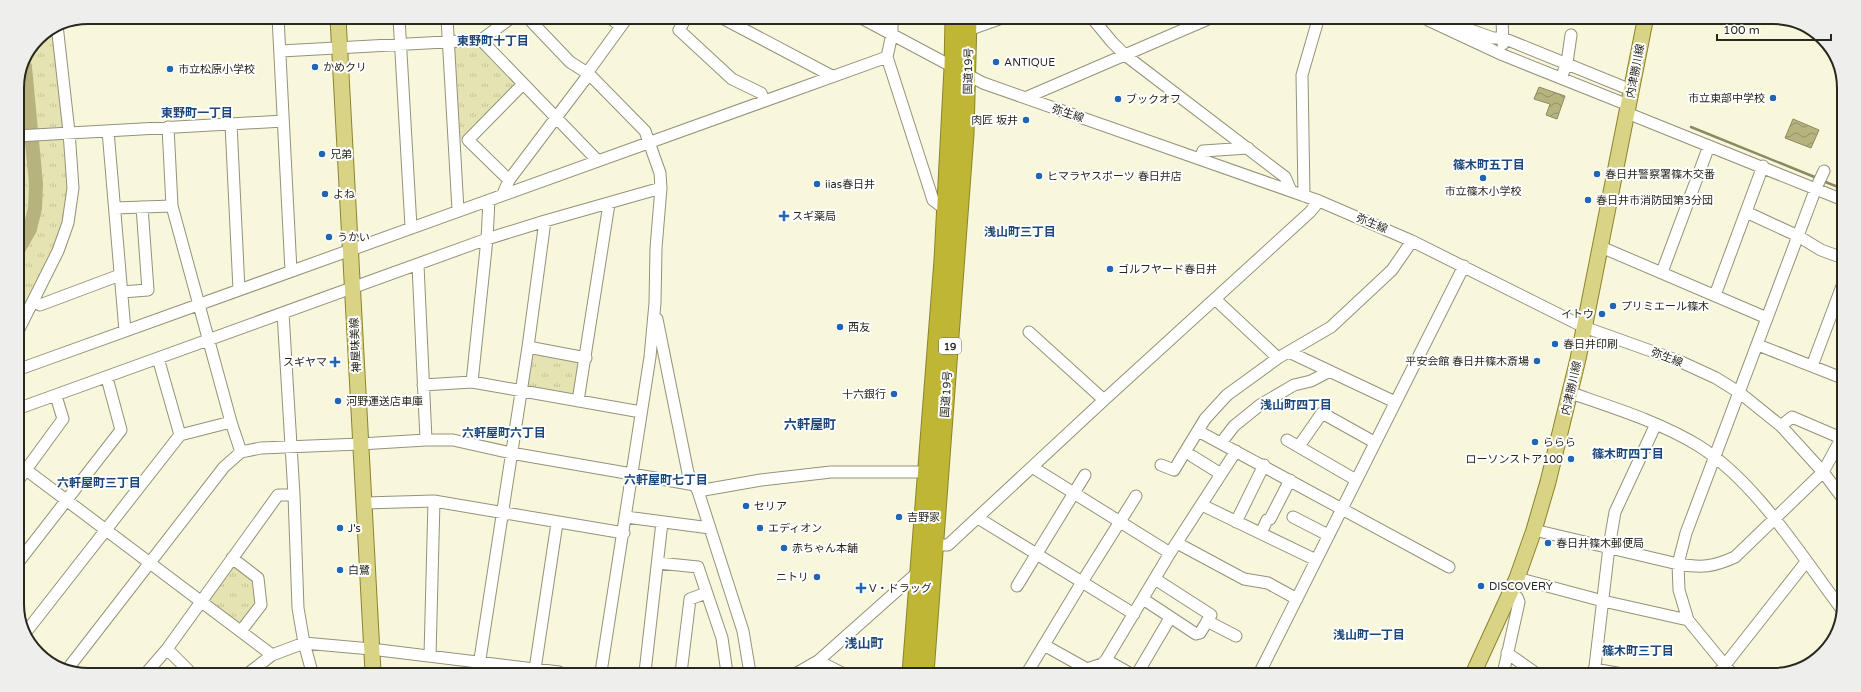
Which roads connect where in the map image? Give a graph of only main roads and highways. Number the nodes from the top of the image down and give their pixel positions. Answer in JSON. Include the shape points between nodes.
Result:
{"nodes":[{"id":1,"x":338,"y":24,"type":"edge"},
{"id":2,"x":955,"y":24,"type":"edge"},
{"id":3,"x":1644,"y":24,"type":"edge"},
{"id":4,"x":968,"y":25,"type":"edge"},
{"id":5,"x":961,"y":72,"type":"junction"},
{"id":6,"x":373,"y":668,"type":"edge"},
{"id":7,"x":911,"y":668,"type":"edge"},
{"id":8,"x":925,"y":668,"type":"edge"},
{"id":9,"x":1476,"y":668,"type":"edge"}],
"edges":[{"from":1,"to":6,"type":"main road","name":"神屋味美線"},
{"from":2,"to":5,"type":"highway","name":"国道19号","number":"19"},
{"from":3,"to":9,"type":"main road","name":"内津勝川線","via":[[1571,392],[1534,530],[1518,578]]},
{"from":4,"to":5,"type":"highway","name":"国道19号","number":"19"},
{"from":5,"to":7,"type":"highway","name":"国道19号","number":"19","via":[[945,209]]},
{"from":5,"to":8,"type":"highway","name":"国道19号","number":"19","via":[[965,141]]}]}
